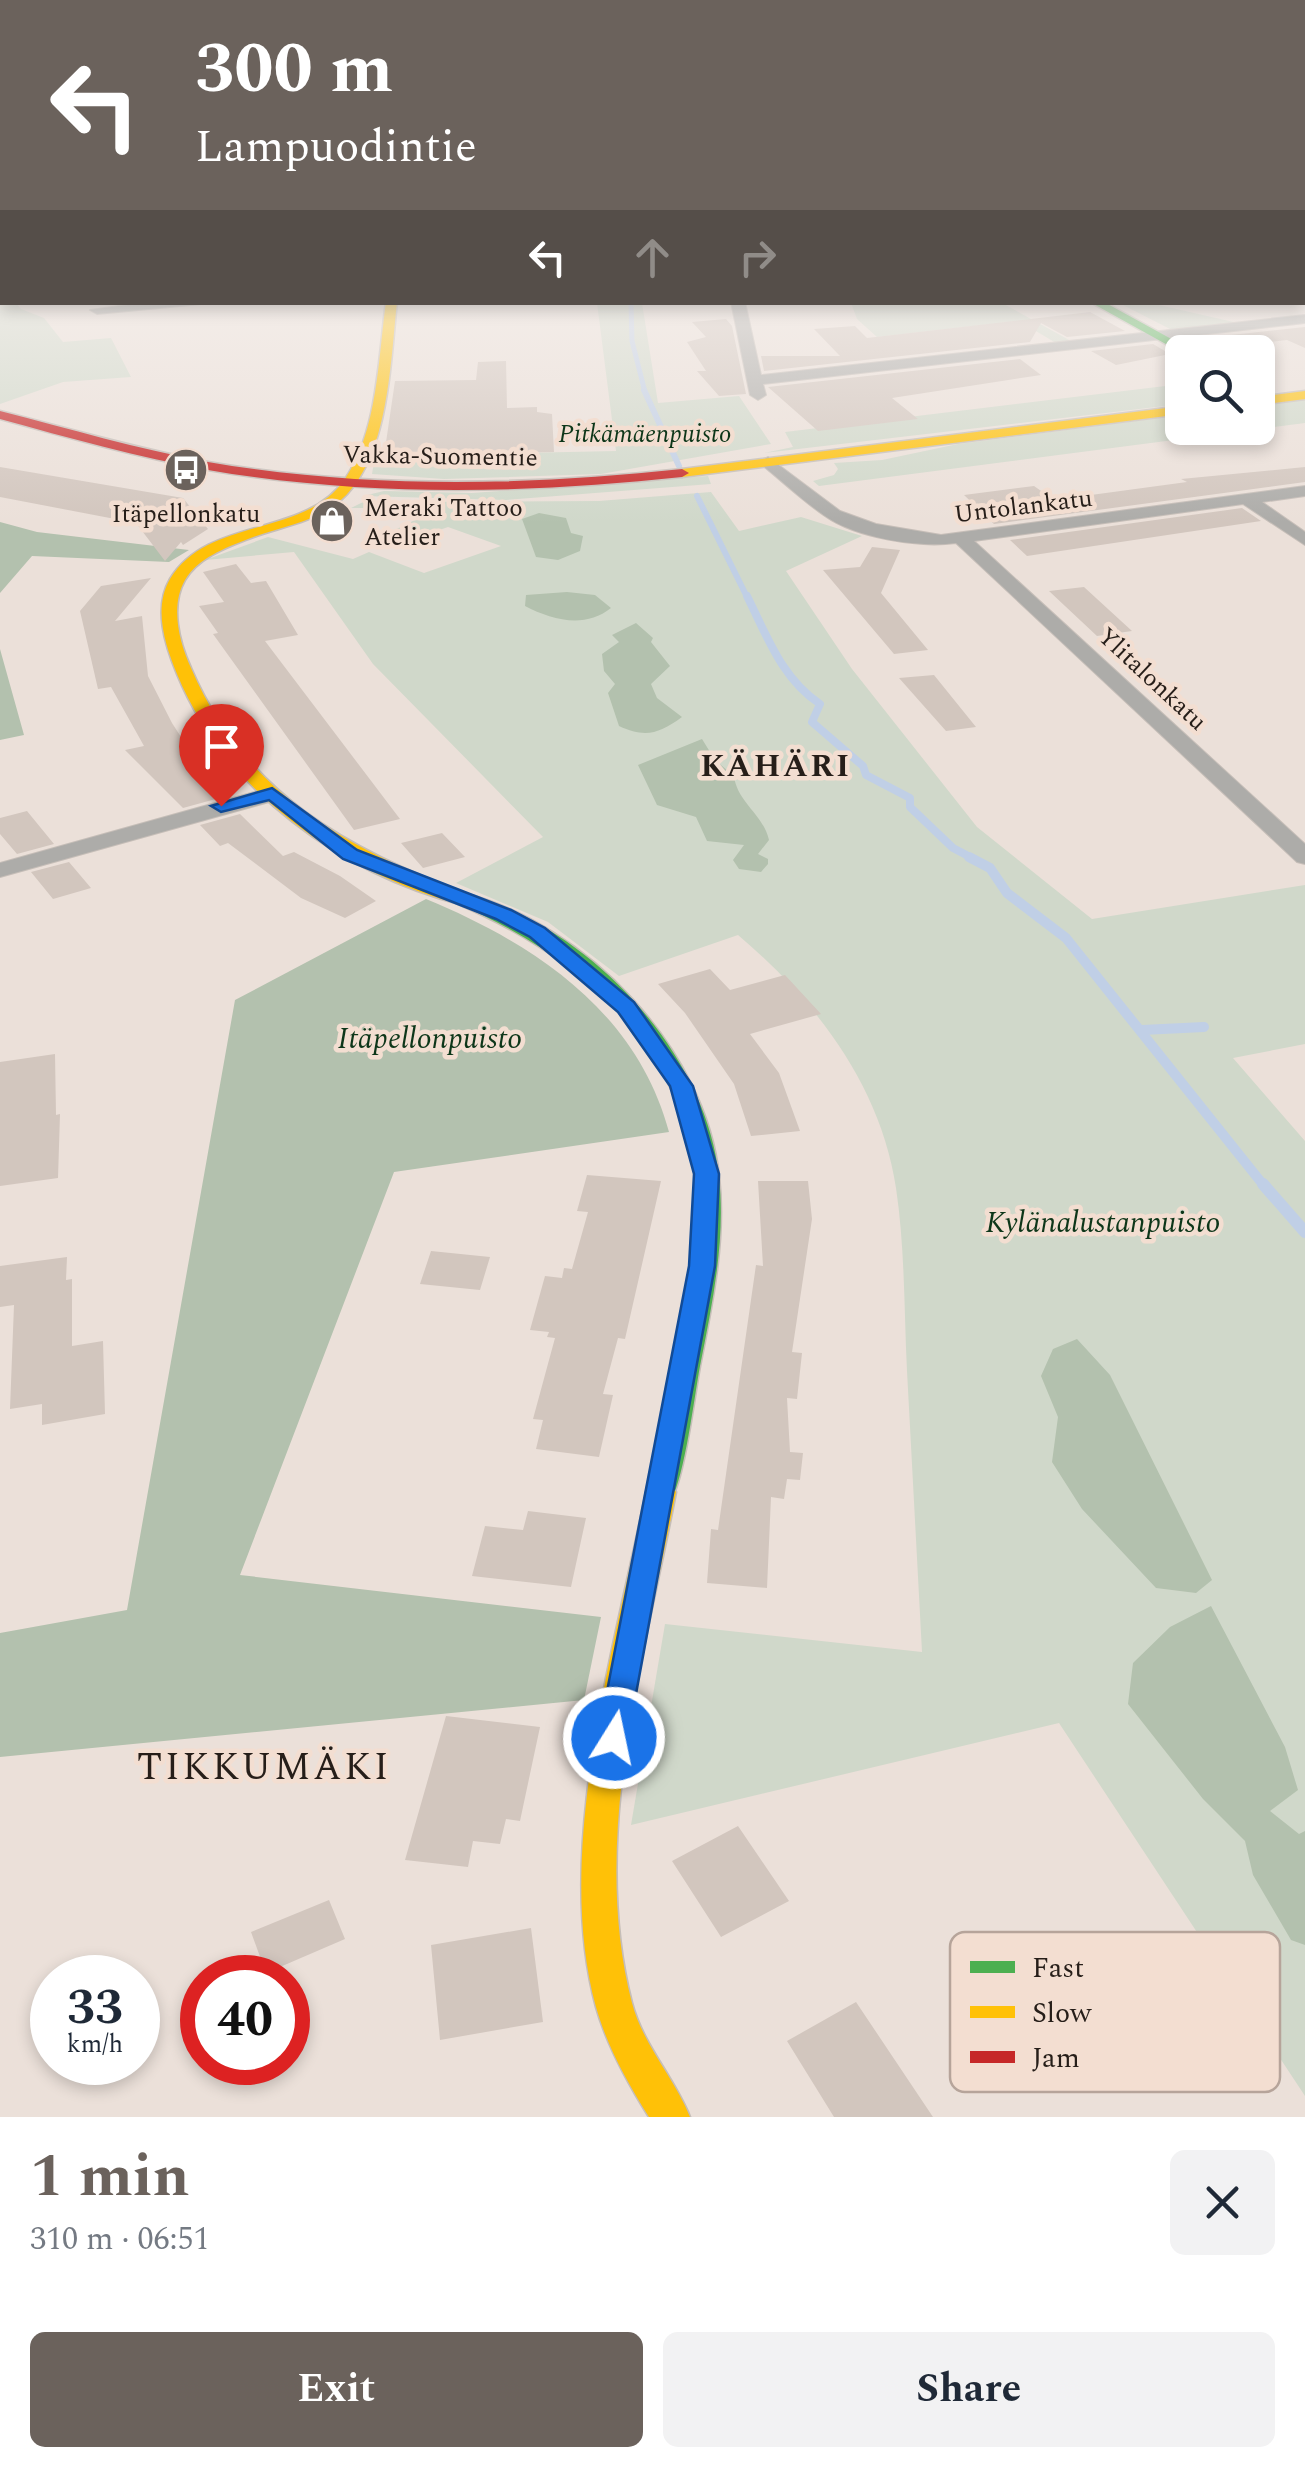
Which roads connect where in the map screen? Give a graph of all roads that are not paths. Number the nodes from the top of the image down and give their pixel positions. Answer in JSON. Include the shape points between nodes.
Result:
{"nodes":[{"id":1,"x":388,"y":326,"type":"edge"},
{"id":2,"x":742,"y":326,"type":"edge"},
{"id":3,"x":1139,"y":326,"type":"edge"},
{"id":4,"x":1246,"y":326,"type":"edge"},
{"id":5,"x":1158,"y":336,"type":"junction"},
{"id":6,"x":1165,"y":340,"type":"edge"},
{"id":7,"x":1305,"y":395,"type":"edge"},
{"id":8,"x":1275,"y":396,"type":"edge"},
{"id":9,"x":1165,"y":412,"type":"edge"},
{"id":10,"x":0,"y":415,"type":"edge"},
{"id":11,"x":768,"y":462,"type":"junction"},
{"id":12,"x":352,"y":483,"type":"junction"},
{"id":13,"x":1305,"y":490,"type":"edge"},
{"id":14,"x":1246,"y":499,"type":"junction"},
{"id":15,"x":963,"y":540,"type":"junction"},
{"id":16,"x":1305,"y":540,"type":"edge"},
{"id":17,"x":272,"y":794,"type":"junction"},
{"id":18,"x":1305,"y":857,"type":"edge"},
{"id":19,"x":0,"y":870,"type":"edge"},
{"id":20,"x":671,"y":2117,"type":"edge"}],
"edges":[{"from":1,"to":12,"type":"street","via":[[364,457]]},
{"from":2,"to":5,"type":"street","via":[[757,388]]},
{"from":3,"to":5,"type":"street"},
{"from":4,"to":5,"type":"street"},
{"from":5,"to":6,"type":"street"},
{"from":7,"to":8,"type":"street"},
{"from":9,"to":11,"type":"street","name":"Vakka-Suomentie"},
{"from":10,"to":12,"type":"street","name":"Vakka-Suomentie","via":[[176,460]]},
{"from":11,"to":12,"type":"street","name":"Vakka-Suomentie","via":[[509,487]]},
{"from":11,"to":15,"type":"street","name":"Untolankatu","via":[[852,523]]},
{"from":12,"to":17,"type":"street","via":[[327,504],[192,560],[171,597],[175,646],[198,703]]},
{"from":13,"to":14,"type":"street","name":"Untolankatu"},
{"from":14,"to":15,"type":"street","name":"Untolankatu"},
{"from":14,"to":16,"type":"street"},
{"from":15,"to":18,"type":"street","name":"Ylitalonkatu"},
{"from":17,"to":19,"type":"street"},
{"from":17,"to":20,"type":"street","via":[[350,854],[504,914],[569,955],[650,1036],[682,1086],[702,1143],[702,1266],[602,1814],[596,1899],[612,2009],[635,2064]]}]}
